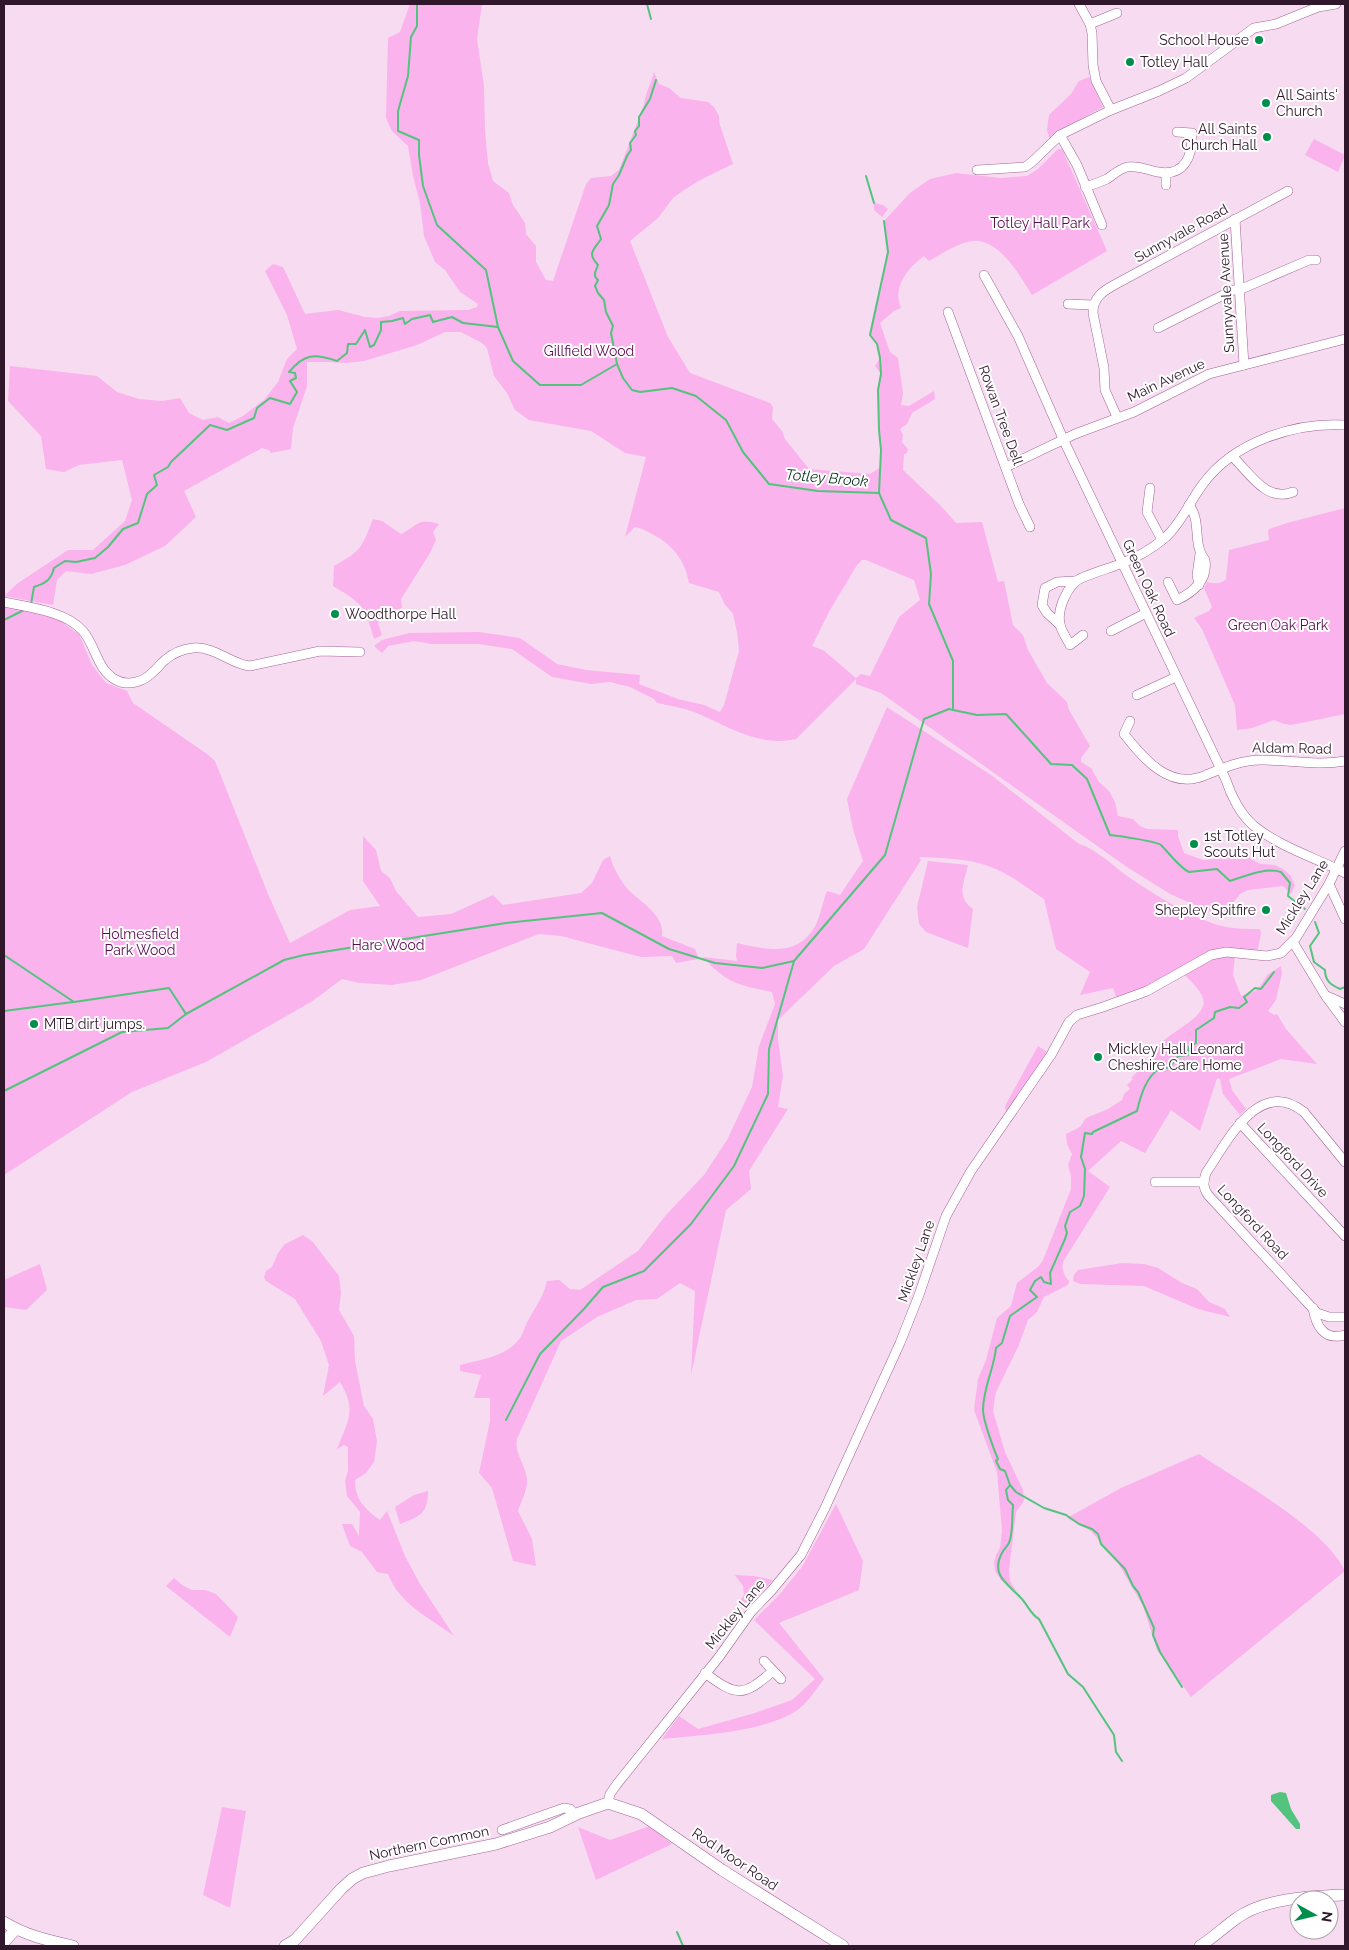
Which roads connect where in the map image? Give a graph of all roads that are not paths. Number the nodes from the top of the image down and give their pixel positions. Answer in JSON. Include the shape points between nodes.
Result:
{"nodes":[{"id":1,"x":1079,"y":4,"type":"edge"},
{"id":2,"x":1336,"y":4,"type":"edge"},
{"id":3,"x":1316,"y":6,"type":"edge"},
{"id":4,"x":1117,"y":13,"type":"dead end"},
{"id":5,"x":1090,"y":24,"type":"junction"},
{"id":6,"x":1111,"y":110,"type":"junction"},
{"id":7,"x":1177,"y":132,"type":"dead end"},
{"id":8,"x":1060,"y":135,"type":"junction"},
{"id":9,"x":978,"y":170,"type":"dead end"},
{"id":10,"x":1166,"y":173,"type":"junction"},
{"id":11,"x":1166,"y":185,"type":"dead end"},
{"id":12,"x":1085,"y":187,"type":"junction"},
{"id":13,"x":1288,"y":191,"type":"dead end"},
{"id":14,"x":1235,"y":219,"type":"junction"},
{"id":15,"x":1102,"y":225,"type":"dead end"},
{"id":16,"x":1316,"y":260,"type":"dead end"},
{"id":17,"x":984,"y":275,"type":"dead end"},
{"id":18,"x":1239,"y":290,"type":"junction"},
{"id":19,"x":1068,"y":304,"type":"dead end"},
{"id":20,"x":1093,"y":305,"type":"junction"},
{"id":21,"x":948,"y":312,"type":"dead end"},
{"id":22,"x":1158,"y":328,"type":"dead end"},
{"id":23,"x":1345,"y":339,"type":"edge"},
{"id":24,"x":1244,"y":365,"type":"junction"},
{"id":25,"x":1117,"y":417,"type":"junction"},
{"id":26,"x":1345,"y":426,"type":"edge"},
{"id":27,"x":1064,"y":441,"type":"junction"},
{"id":28,"x":1232,"y":456,"type":"junction"},
{"id":29,"x":1006,"y":467,"type":"junction"},
{"id":30,"x":1150,"y":488,"type":"dead end"},
{"id":31,"x":1294,"y":492,"type":"dead end"},
{"id":32,"x":1189,"y":505,"type":"junction"},
{"id":33,"x":1030,"y":527,"type":"dead end"},
{"id":34,"x":1162,"y":540,"type":"junction"},
{"id":35,"x":1123,"y":563,"type":"junction"},
{"id":36,"x":1075,"y":581,"type":"junction"},
{"id":37,"x":1168,"y":582,"type":"dead end"},
{"id":38,"x":4,"y":602,"type":"edge"},
{"id":39,"x":1146,"y":613,"type":"junction"},
{"id":40,"x":1060,"y":625,"type":"junction"},
{"id":41,"x":1111,"y":630,"type":"dead end"},
{"id":42,"x":1084,"y":635,"type":"dead end"},
{"id":43,"x":360,"y":652,"type":"dead end"},
{"id":44,"x":1176,"y":677,"type":"junction"},
{"id":45,"x":1137,"y":695,"type":"dead end"},
{"id":46,"x":1130,"y":721,"type":"dead end"},
{"id":47,"x":1345,"y":761,"type":"edge"},
{"id":48,"x":1220,"y":769,"type":"junction"},
{"id":49,"x":1345,"y":851,"type":"edge"},
{"id":50,"x":1341,"y":871,"type":"edge"},
{"id":51,"x":1329,"y":884,"type":"junction"},
{"id":52,"x":1345,"y":919,"type":"edge"},
{"id":53,"x":1293,"y":942,"type":"junction"},
{"id":54,"x":1325,"y":995,"type":"junction"},
{"id":55,"x":1345,"y":1004,"type":"edge"},
{"id":56,"x":1345,"y":1022,"type":"edge"},
{"id":57,"x":1240,"y":1123,"type":"junction"},
{"id":58,"x":1345,"y":1162,"type":"edge"},
{"id":59,"x":1154,"y":1182,"type":"dead end"},
{"id":60,"x":1204,"y":1182,"type":"junction"},
{"id":61,"x":1345,"y":1236,"type":"edge"},
{"id":62,"x":1313,"y":1308,"type":"junction"},
{"id":63,"x":1345,"y":1317,"type":"edge"},
{"id":64,"x":1345,"y":1334,"type":"edge"},
{"id":65,"x":764,"y":1661,"type":"dead end"},
{"id":66,"x":773,"y":1671,"type":"junction"},
{"id":67,"x":705,"y":1673,"type":"junction"},
{"id":68,"x":781,"y":1679,"type":"dead end"},
{"id":69,"x":608,"y":1803,"type":"junction"},
{"id":70,"x":575,"y":1815,"type":"junction"},
{"id":71,"x":502,"y":1830,"type":"dead end"},
{"id":72,"x":1345,"y":1895,"type":"edge"},
{"id":73,"x":4,"y":1922,"type":"edge"},
{"id":74,"x":16,"y":1929,"type":"junction"},
{"id":75,"x":4,"y":1942,"type":"edge"},
{"id":76,"x":73,"y":1946,"type":"edge"},
{"id":77,"x":285,"y":1946,"type":"edge"},
{"id":78,"x":843,"y":1946,"type":"edge"},
{"id":79,"x":1200,"y":1946,"type":"edge"}],
"edges":[{"from":1,"to":5,"type":"street"},
{"from":2,"to":3,"type":"street"},
{"from":3,"to":6,"type":"street","via":[[1276,24],[1254,28],[1186,78]]},
{"from":4,"to":5,"type":"street"},
{"from":5,"to":6,"type":"street","via":[[1094,73]]},
{"from":6,"to":8,"type":"street"},
{"from":7,"to":10,"type":"street","via":[[1192,133],[1192,148],[1188,160]]},
{"from":8,"to":9,"type":"street","via":[[1025,167]]},
{"from":8,"to":12,"type":"street"},
{"from":10,"to":11,"type":"street"},
{"from":10,"to":12,"type":"street","via":[[1143,167],[1126,168]]},
{"from":12,"to":15,"type":"street"},
{"from":13,"to":14,"type":"street","name":"Sunnyvale Road"},
{"from":14,"to":18,"type":"street","name":"Sunnyvale Avenue"},
{"from":14,"to":20,"type":"street","name":"Sunnyvale Road","via":[[1102,292]]},
{"from":16,"to":18,"type":"street","via":[[1309,260]]},
{"from":17,"to":27,"type":"street","name":"Green Oak Road","via":[[1018,336]]},
{"from":18,"to":22,"type":"street","via":[[1233,290]]},
{"from":18,"to":24,"type":"street","name":"Sunnyvale Avenue"},
{"from":19,"to":20,"type":"street"},
{"from":20,"to":25,"type":"street","via":[[1105,390]]},
{"from":21,"to":29,"type":"street","name":"Rowan Tree Dell"},
{"from":23,"to":24,"type":"street","name":"Main Avenue"},
{"from":24,"to":25,"type":"street","name":"Main Avenue","via":[[1204,376],[1134,412]]},
{"from":25,"to":27,"type":"street","name":"Main Avenue"},
{"from":26,"to":28,"type":"street","via":[[1292,430],[1253,444]]},
{"from":27,"to":29,"type":"street","name":"Main Avenue"},
{"from":27,"to":35,"type":"street","name":"Green Oak Road"},
{"from":28,"to":31,"type":"street","via":[[1255,482],[1273,494]]},
{"from":28,"to":32,"type":"street","via":[[1209,476]]},
{"from":29,"to":33,"type":"street","name":"Rowan Tree Dell","via":[[1018,504]]},
{"from":30,"to":34,"type":"street","via":[[1147,512]]},
{"from":32,"to":34,"type":"street","via":[[1177,525]]},
{"from":32,"to":37,"type":"street","via":[[1195,514],[1200,554],[1206,569],[1196,589],[1177,600]]},
{"from":34,"to":35,"type":"street"},
{"from":35,"to":36,"type":"street"},
{"from":35,"to":39,"type":"street","name":"Green Oak Road"},
{"from":36,"to":40,"type":"street","via":[[1062,604]]},
{"from":36,"to":40,"type":"street","via":[[1057,582],[1045,588],[1042,605]]},
{"from":38,"to":43,"type":"street","via":[[54,612],[70,621],[82,630],[108,674],[131,683],[153,672],[164,660],[191,648],[221,654],[242,666],[320,651]]},
{"from":39,"to":41,"type":"street"},
{"from":39,"to":44,"type":"street","name":"Green Oak Road"},
{"from":40,"to":42,"type":"street","via":[[1070,645]]},
{"from":44,"to":45,"type":"street"},
{"from":44,"to":48,"type":"street","name":"Green Oak Road"},
{"from":46,"to":48,"type":"street","name":"Aldam Road","via":[[1124,734],[1139,753],[1161,772],[1186,780],[1201,778]]},
{"from":47,"to":48,"type":"street","name":"Aldam Road","via":[[1310,764],[1260,760]]},
{"from":48,"to":50,"type":"street","name":"Green Oak Road","via":[[1231,795],[1253,826]]},
{"from":49,"to":50,"type":"street","name":"Mickley Lane"},
{"from":50,"to":51,"type":"street","name":"Mickley Lane"},
{"from":51,"to":52,"type":"street"},
{"from":51,"to":53,"type":"street","name":"Mickley Lane"},
{"from":53,"to":54,"type":"street"},
{"from":53,"to":67,"type":"street","name":"Mickley Lane","via":[[1272,956],[1226,952],[1212,955],[1147,991],[1077,1015],[1069,1022],[971,1171],[946,1216],[900,1344],[804,1548]]},
{"from":54,"to":55,"type":"street"},
{"from":54,"to":56,"type":"street"},
{"from":57,"to":58,"type":"street","name":"Longford Road","via":[[1248,1114],[1266,1104],[1288,1102],[1304,1112]]},
{"from":57,"to":60,"type":"street","name":"Longford Road"},
{"from":57,"to":61,"type":"street","name":"Longford Drive"},
{"from":59,"to":60,"type":"street"},
{"from":60,"to":62,"type":"street","name":"Longford Road","via":[[1208,1195]]},
{"from":62,"to":63,"type":"street","name":"Longford Road","via":[[1322,1315]]},
{"from":62,"to":64,"type":"street","name":"Longford Road","via":[[1316,1323],[1323,1331]]},
{"from":65,"to":66,"type":"street"},
{"from":66,"to":67,"type":"street","via":[[756,1686],[734,1691],[724,1688]]},
{"from":66,"to":68,"type":"street"},
{"from":67,"to":69,"type":"street","name":"Mickley Lane","via":[[617,1784]]},
{"from":69,"to":70,"type":"main road","name":"Northern Common"},
{"from":69,"to":78,"type":"main road","name":"Rod Moor Road","via":[[641,1814],[722,1870]]},
{"from":70,"to":71,"type":"street","name":"Northern Common","via":[[564,1808]]},
{"from":70,"to":77,"type":"main road","name":"Northern Common","via":[[550,1827],[496,1844],[363,1873],[341,1889]]},
{"from":72,"to":79,"type":"main road","via":[[1313,1896],[1258,1908],[1237,1917]]},
{"from":73,"to":74,"type":"main road"},
{"from":74,"to":75,"type":"main road"},
{"from":74,"to":76,"type":"main road"}]}
